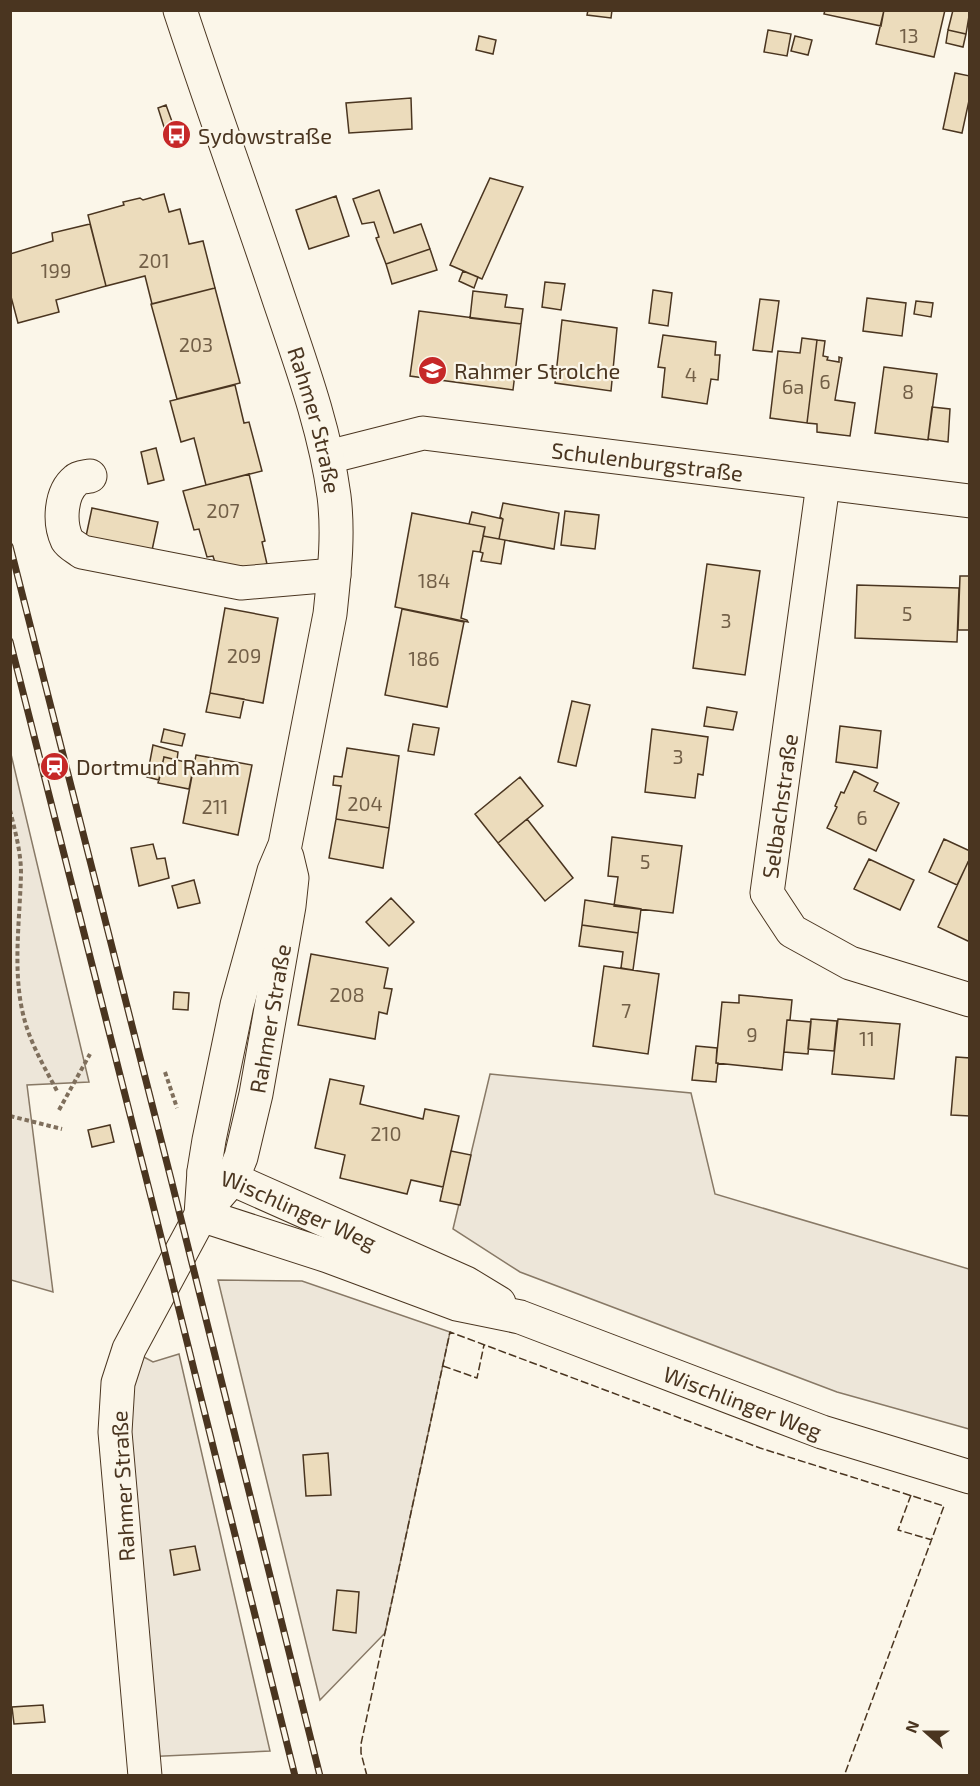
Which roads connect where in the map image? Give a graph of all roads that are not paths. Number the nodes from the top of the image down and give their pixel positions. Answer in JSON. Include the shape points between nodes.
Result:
{"nodes":[{"id":1,"x":180,"y":10,"type":"edge"},
{"id":2,"x":328,"y":457,"type":"junction"},
{"id":3,"x":90,"y":476,"type":"dead end"},
{"id":4,"x":823,"y":484,"type":"junction"},
{"id":5,"x":969,"y":501,"type":"edge"},
{"id":6,"x":334,"y":575,"type":"junction"},
{"id":7,"x":969,"y":1000,"type":"edge"},
{"id":8,"x":218,"y":1175,"type":"junction"},
{"id":9,"x":201,"y":1215,"type":"junction"},
{"id":10,"x":520,"y":1317,"type":"junction"},
{"id":11,"x":969,"y":1478,"type":"edge"},
{"id":12,"x":145,"y":1776,"type":"edge"}],
"edges":[{"from":1,"to":2,"type":"street","name":"Rahmer Straße","via":[[305,376]]},
{"from":2,"to":4,"type":"street","name":"Schulenburgstraße","via":[[423,433]]},
{"from":2,"to":6,"type":"street","name":"Rahmer Straße","via":[[334,499]]},
{"from":3,"to":6,"type":"street","via":[[77,479],[63,506],[68,542],[82,552],[241,583]]},
{"from":4,"to":5,"type":"street","name":"Schulenburgstraße"},
{"from":4,"to":7,"type":"street","name":"Selbachstraße","via":[[767,893],[792,930],[850,963]]},
{"from":6,"to":8,"type":"street","name":"Rahmer Straße","via":[[330,614],[285,845],[274,871],[237,1005]]},
{"from":8,"to":9,"type":"street","name":"Rahmer Straße"},
{"from":8,"to":10,"type":"street","name":"Wischlinger Weg","via":[[466,1283]]},
{"from":9,"to":10,"type":"street","name":"Wischlinger Weg","via":[[457,1304]]},
{"from":9,"to":12,"type":"street","name":"Rahmer Straße","via":[[129,1349],[118,1383],[115,1432]]},
{"from":10,"to":11,"type":"street","name":"Wischlinger Weg","via":[[822,1432]]}]}
